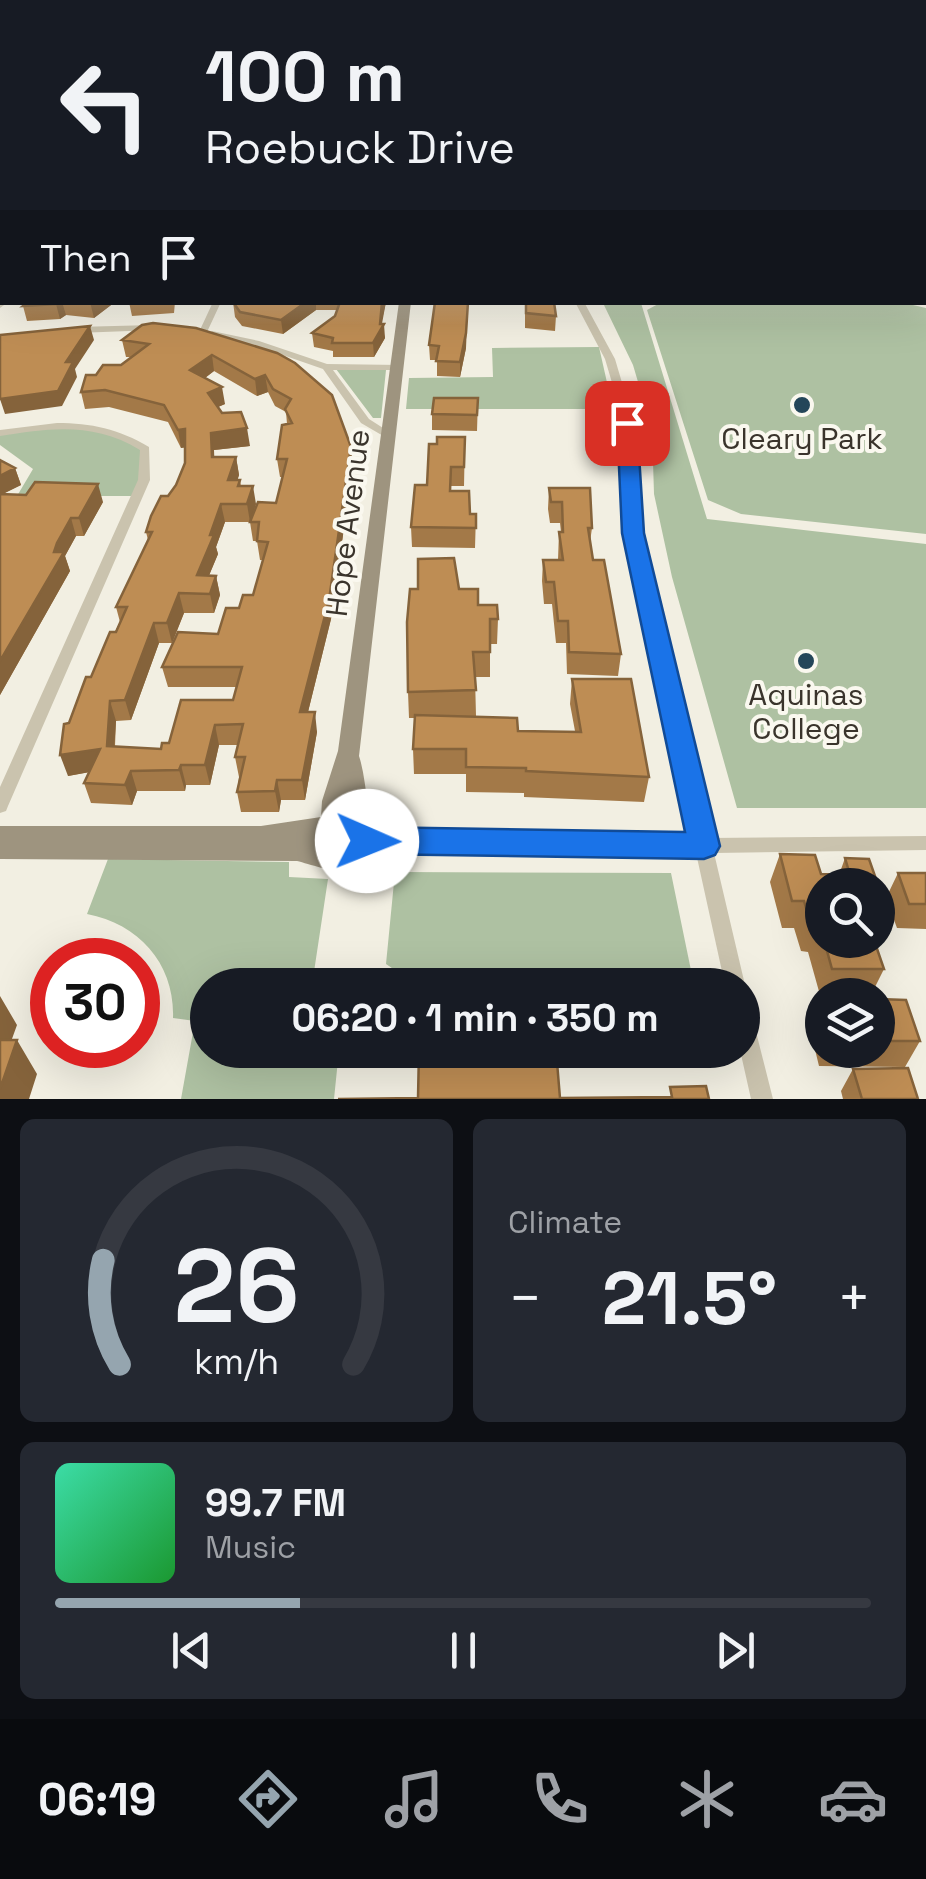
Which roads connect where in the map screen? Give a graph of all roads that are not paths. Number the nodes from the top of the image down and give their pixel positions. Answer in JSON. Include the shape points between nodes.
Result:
{"nodes":[{"id":1,"x":216,"y":305,"type":"edge"},
{"id":2,"x":405,"y":305,"type":"edge"},
{"id":3,"x":581,"y":305,"type":"edge"},
{"id":4,"x":169,"y":330,"type":"edge"},
{"id":5,"x":184,"y":331,"type":"edge"},
{"id":6,"x":56,"y":332,"type":"edge"},
{"id":7,"x":203,"y":332,"type":"junction"},
{"id":8,"x":326,"y":367,"type":"junction"},
{"id":9,"x":397,"y":367,"type":"junction"},
{"id":10,"x":0,"y":432,"type":"edge"},
{"id":11,"x":390,"y":435,"type":"junction"},
{"id":12,"x":349,"y":751,"type":"junction"},
{"id":13,"x":0,"y":806,"type":"edge"},
{"id":14,"x":329,"y":826,"type":"junction"},
{"id":15,"x":363,"y":832,"type":"junction"},
{"id":16,"x":0,"y":836,"type":"edge"},
{"id":17,"x":926,"y":843,"type":"edge"},
{"id":18,"x":704,"y":846,"type":"junction"},
{"id":19,"x":0,"y":849,"type":"edge"},
{"id":20,"x":328,"y":856,"type":"junction"},
{"id":21,"x":732,"y":968,"type":"edge"},
{"id":22,"x":755,"y":1068,"type":"edge"},
{"id":23,"x":762,"y":1099,"type":"edge"}],
"edges":[{"from":1,"to":7,"type":"street"},
{"from":2,"to":9,"type":"street","name":"Hope Avenue"},
{"from":3,"to":18,"type":"street","via":[[610,359],[623,403],[633,533]]},
{"from":4,"to":6,"type":"street"},
{"from":5,"to":7,"type":"street"},
{"from":7,"to":8,"type":"street"},
{"from":8,"to":9,"type":"street"},
{"from":8,"to":11,"type":"street","via":[[365,421]]},
{"from":9,"to":11,"type":"street","name":"Hope Avenue"},
{"from":10,"to":13,"type":"street","via":[[82,426],[124,434],[145,450],[144,480]]},
{"from":11,"to":12,"type":"street","name":"Hope Avenue"},
{"from":12,"to":14,"type":"street","name":"Hope Avenue"},
{"from":12,"to":15,"type":"street","name":"Hope Avenue"},
{"from":14,"to":15,"type":"street","via":[[346,820]]},
{"from":14,"to":16,"type":"street","via":[[261,836]]},
{"from":14,"to":20,"type":"street","via":[[320,846]]},
{"from":15,"to":18,"type":"street"},
{"from":15,"to":20,"type":"street","via":[[361,851],[350,858]]},
{"from":17,"to":18,"type":"street"},
{"from":18,"to":21,"type":"street"},
{"from":19,"to":20,"type":"street"},
{"from":22,"to":23,"type":"street"}]}
